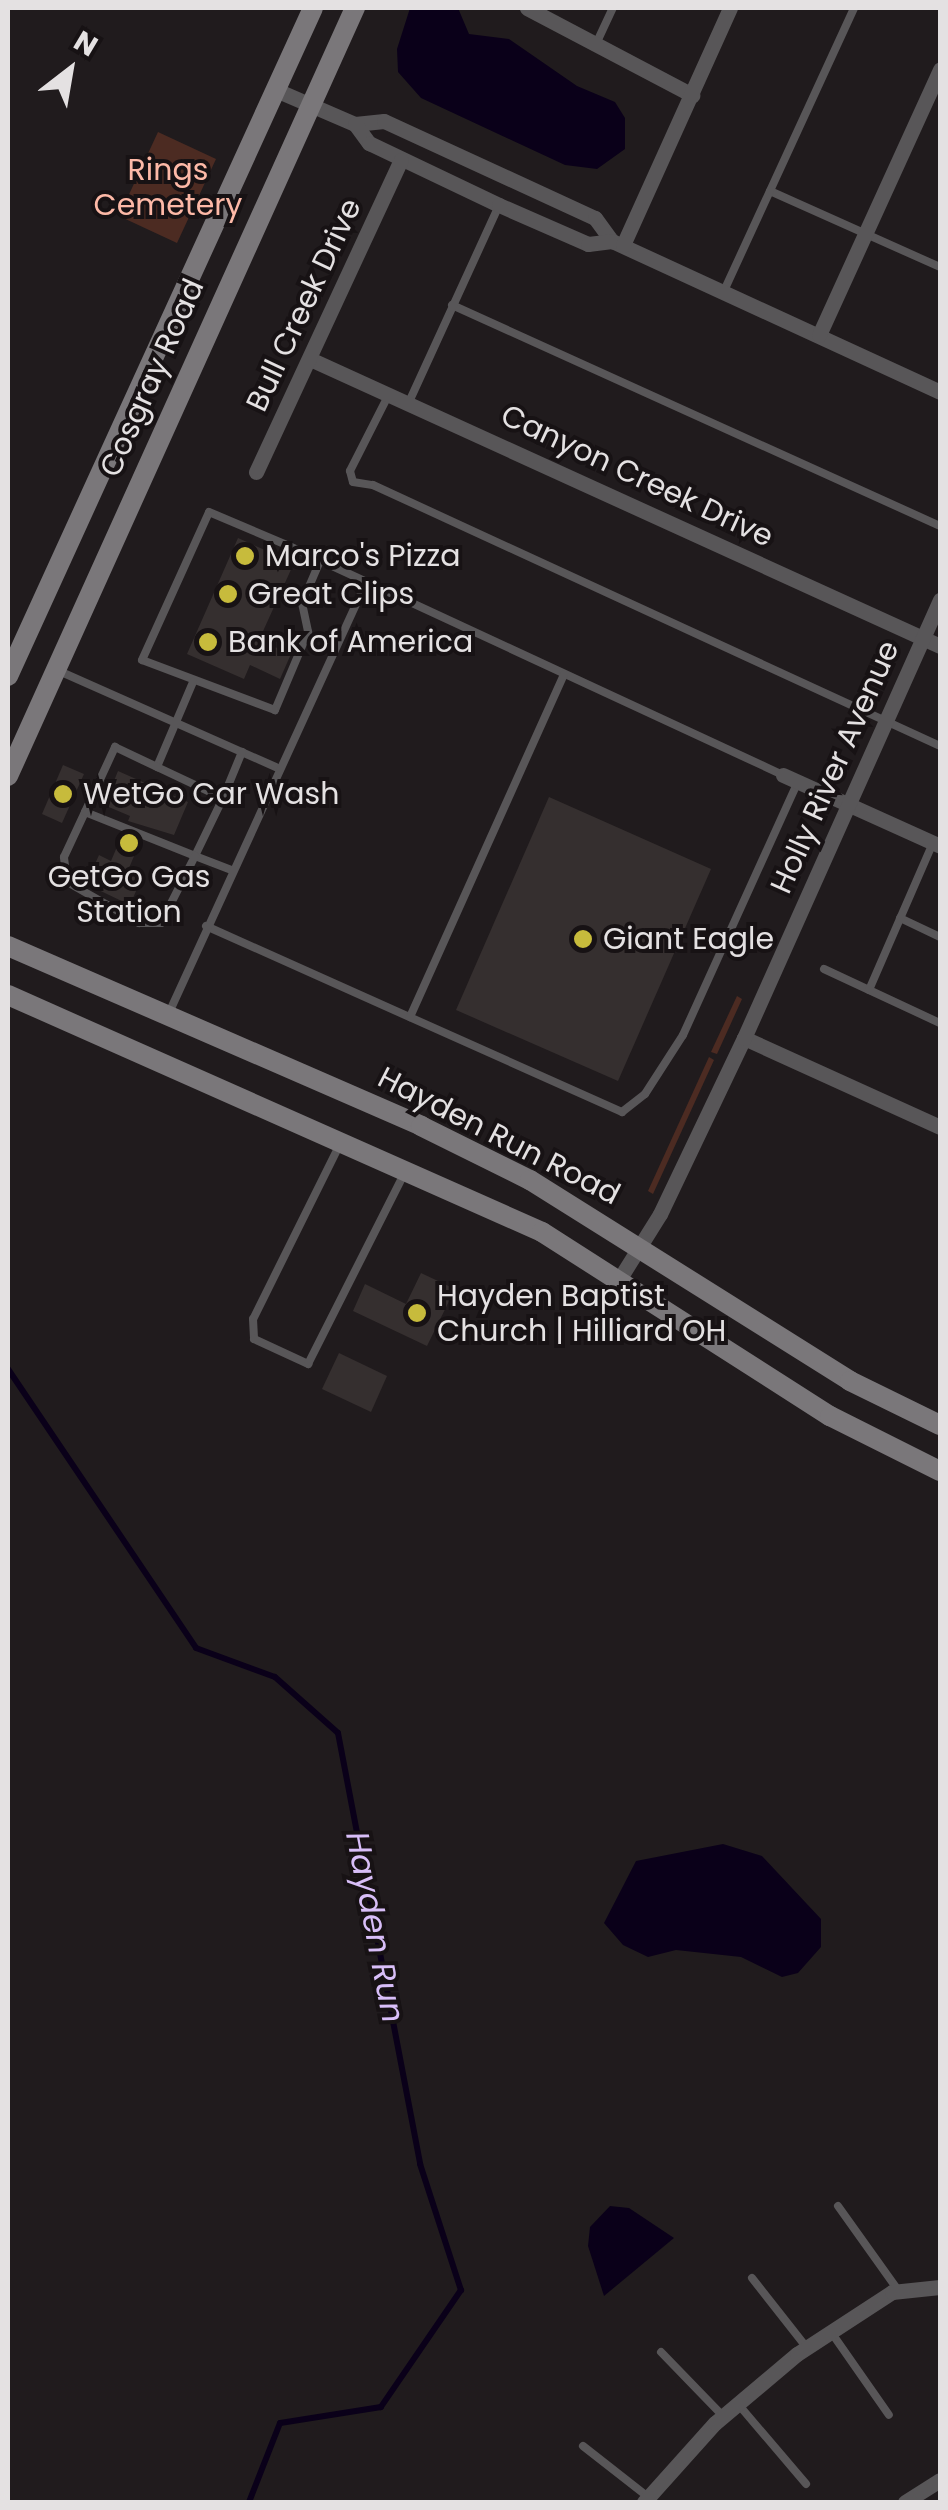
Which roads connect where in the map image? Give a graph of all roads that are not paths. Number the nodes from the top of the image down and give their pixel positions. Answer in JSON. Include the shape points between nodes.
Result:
{"nodes":[{"id":1,"x":313,"y":8,"type":"edge"},
{"id":2,"x":354,"y":8,"type":"edge"},
{"id":3,"x":527,"y":8,"type":"edge"},
{"id":4,"x":612,"y":8,"type":"edge"},
{"id":5,"x":730,"y":8,"type":"edge"},
{"id":6,"x":854,"y":8,"type":"edge"},
{"id":7,"x":595,"y":46,"type":"junction"},
{"id":8,"x":940,"y":68,"type":"edge"},
{"id":9,"x":276,"y":90,"type":"junction"},
{"id":10,"x":692,"y":94,"type":"junction"},
{"id":11,"x":310,"y":105,"type":"junction"},
{"id":12,"x":354,"y":124,"type":"junction"},
{"id":13,"x":401,"y":160,"type":"junction"},
{"id":14,"x":770,"y":191,"type":"junction"},
{"id":15,"x":499,"y":205,"type":"junction"},
{"id":16,"x":866,"y":233,"type":"junction"},
{"id":17,"x":617,"y":243,"type":"junction"},
{"id":18,"x":940,"y":267,"type":"edge"},
{"id":19,"x":723,"y":293,"type":"junction"},
{"id":20,"x":452,"y":305,"type":"junction"},
{"id":21,"x":819,"y":335,"type":"junction"},
{"id":22,"x":310,"y":358,"type":"junction"},
{"id":23,"x":390,"y":392,"type":"junction"},
{"id":24,"x":940,"y":392,"type":"edge"},
{"id":25,"x":409,"y":402,"type":"junction"},
{"id":26,"x":256,"y":472,"type":"dead end"},
{"id":27,"x":940,"y":526,"type":"edge"},
{"id":28,"x":320,"y":561,"type":"junction"},
{"id":29,"x":366,"y":583,"type":"junction"},
{"id":30,"x":940,"y":600,"type":"edge"},
{"id":31,"x":923,"y":638,"type":"junction"},
{"id":32,"x":940,"y":646,"type":"edge"},
{"id":33,"x":55,"y":669,"type":"junction"},
{"id":34,"x":564,"y":674,"type":"junction"},
{"id":35,"x":8,"y":676,"type":"edge"},
{"id":36,"x":193,"y":682,"type":"junction"},
{"id":37,"x":888,"y":718,"type":"junction"},
{"id":38,"x":176,"y":724,"type":"junction"},
{"id":39,"x":940,"y":746,"type":"edge"},
{"id":40,"x":242,"y":752,"type":"junction"},
{"id":41,"x":157,"y":767,"type":"junction"},
{"id":42,"x":276,"y":767,"type":"junction"},
{"id":43,"x":8,"y":776,"type":"edge"},
{"id":44,"x":790,"y":779,"type":"junction"},
{"id":45,"x":223,"y":798,"type":"junction"},
{"id":46,"x":848,"y":803,"type":"junction"},
{"id":47,"x":84,"y":812,"type":"junction"},
{"id":48,"x":937,"y":844,"type":"edge"},
{"id":49,"x":195,"y":856,"type":"junction"},
{"id":50,"x":231,"y":870,"type":"junction"},
{"id":51,"x":900,"y":918,"type":"junction"},
{"id":52,"x":206,"y":926,"type":"junction"},
{"id":53,"x":940,"y":936,"type":"edge"},
{"id":54,"x":8,"y":946,"type":"edge"},
{"id":55,"x":824,"y":969,"type":"dead end"},
{"id":56,"x":869,"y":990,"type":"junction"},
{"id":57,"x":8,"y":995,"type":"edge"},
{"id":58,"x":168,"y":1016,"type":"junction"},
{"id":59,"x":410,"y":1017,"type":"junction"},
{"id":60,"x":940,"y":1023,"type":"edge"},
{"id":61,"x":744,"y":1038,"type":"junction"},
{"id":62,"x":940,"y":1127,"type":"edge"},
{"id":63,"x":342,"y":1140,"type":"junction"},
{"id":64,"x":407,"y":1168,"type":"junction"},
{"id":65,"x":641,"y":1244,"type":"junction"},
{"id":66,"x":620,"y":1278,"type":"junction"},
{"id":67,"x":940,"y":1426,"type":"edge"},
{"id":68,"x":940,"y":1472,"type":"edge"},
{"id":69,"x":838,"y":2206,"type":"dead end"},
{"id":70,"x":752,"y":2278,"type":"dead end"},
{"id":71,"x":940,"y":2287,"type":"edge"},
{"id":72,"x":898,"y":2290,"type":"junction"},
{"id":73,"x":831,"y":2332,"type":"junction"},
{"id":74,"x":806,"y":2348,"type":"junction"},
{"id":75,"x":661,"y":2352,"type":"dead end"},
{"id":76,"x":738,"y":2404,"type":"junction"},
{"id":77,"x":889,"y":2415,"type":"dead end"},
{"id":78,"x":724,"y":2416,"type":"junction"},
{"id":79,"x":583,"y":2446,"type":"dead end"},
{"id":80,"x":940,"y":2480,"type":"edge"},
{"id":81,"x":806,"y":2484,"type":"dead end"},
{"id":82,"x":646,"y":2500,"type":"edge"},
{"id":83,"x":905,"y":2502,"type":"edge"}],
"edges":[{"from":1,"to":9,"type":"main road","name":"Cosgray Road"},
{"from":2,"to":11,"type":"main road","name":"Cosgray Road"},
{"from":3,"to":7,"type":"street"},
{"from":4,"to":7,"type":"lane"},
{"from":5,"to":10,"type":"street"},
{"from":6,"to":14,"type":"lane"},
{"from":7,"to":10,"type":"street"},
{"from":8,"to":16,"type":"street"},
{"from":9,"to":11,"type":"street"},
{"from":9,"to":35,"type":"main road","name":"Cosgray Road"},
{"from":10,"to":17,"type":"street"},
{"from":11,"to":12,"type":"street"},
{"from":11,"to":33,"type":"main road","name":"Cosgray Road"},
{"from":12,"to":13,"type":"street","via":[[369,143]]},
{"from":12,"to":17,"type":"street","via":[[384,121],[595,218]]},
{"from":13,"to":15,"type":"street"},
{"from":13,"to":22,"type":"street","name":"Bull Creek Drive"},
{"from":14,"to":16,"type":"lane"},
{"from":14,"to":19,"type":"lane"},
{"from":15,"to":17,"type":"street","via":[[588,244]]},
{"from":15,"to":20,"type":"lane"},
{"from":16,"to":18,"type":"lane"},
{"from":16,"to":21,"type":"street"},
{"from":17,"to":19,"type":"street"},
{"from":19,"to":21,"type":"street"},
{"from":20,"to":25,"type":"lane"},
{"from":20,"to":27,"type":"lane"},
{"from":21,"to":24,"type":"street"},
{"from":22,"to":23,"type":"street","name":"Canyon Creek Drive"},
{"from":22,"to":26,"type":"street","name":"Bull Creek Drive"},
{"from":23,"to":25,"type":"street","name":"Canyon Creek Drive"},
{"from":23,"to":37,"type":"lane","via":[[350,471],[353,482],[373,485]]},
{"from":25,"to":31,"type":"street","name":"Canyon Creek Drive"},
{"from":28,"to":29,"type":"lane"},
{"from":28,"to":36,"type":"lane","via":[[302,602],[308,632],[275,710]]},
{"from":28,"to":36,"type":"lane","via":[[209,512],[142,660]]},
{"from":29,"to":34,"type":"lane"},
{"from":29,"to":42,"type":"lane"},
{"from":30,"to":31,"type":"street","name":"Holly River Avenue"},
{"from":31,"to":32,"type":"street","name":"Canyon Creek Drive"},
{"from":31,"to":37,"type":"street","name":"Holly River Avenue"},
{"from":33,"to":38,"type":"lane"},
{"from":33,"to":43,"type":"main road","name":"Cosgray Road"},
{"from":34,"to":44,"type":"lane"},
{"from":34,"to":59,"type":"lane"},
{"from":36,"to":38,"type":"lane"},
{"from":37,"to":39,"type":"lane"},
{"from":37,"to":46,"type":"street","name":"Holly River Avenue"},
{"from":38,"to":40,"type":"lane"},
{"from":38,"to":41,"type":"lane"},
{"from":40,"to":42,"type":"lane"},
{"from":40,"to":45,"type":"lane"},
{"from":41,"to":45,"type":"lane"},
{"from":41,"to":47,"type":"lane","via":[[115,747]]},
{"from":42,"to":50,"type":"lane"},
{"from":44,"to":46,"type":"street"},
{"from":44,"to":59,"type":"lane","via":[[683,1036],[645,1094],[622,1112]]},
{"from":45,"to":49,"type":"lane"},
{"from":46,"to":48,"type":"street"},
{"from":46,"to":61,"type":"street","name":"Holly River Avenue"},
{"from":47,"to":49,"type":"lane"},
{"from":47,"to":49,"type":"lane","via":[[64,857],[67,882],[139,923],[161,922],[170,913]]},
{"from":48,"to":51,"type":"lane"},
{"from":49,"to":50,"type":"lane"},
{"from":50,"to":52,"type":"lane"},
{"from":51,"to":53,"type":"lane"},
{"from":51,"to":56,"type":"lane"},
{"from":52,"to":58,"type":"lane"},
{"from":52,"to":59,"type":"lane"},
{"from":54,"to":58,"type":"main road","name":"Hayden Run Road"},
{"from":55,"to":56,"type":"lane"},
{"from":56,"to":60,"type":"lane"},
{"from":57,"to":63,"type":"main road"},
{"from":58,"to":65,"type":"main road","name":"Hayden Run Road","via":[[422,1126]]},
{"from":61,"to":62,"type":"street"},
{"from":61,"to":65,"type":"street","name":"Holly River Avenue"},
{"from":63,"to":64,"type":"main road"},
{"from":63,"to":64,"type":"lane","via":[[253,1319],[254,1339],[308,1364]]},
{"from":64,"to":66,"type":"main road"},
{"from":65,"to":66,"type":"street","name":"Holly River Avenue"},
{"from":65,"to":67,"type":"main road","name":"Hayden Run Road","via":[[850,1380]]},
{"from":66,"to":68,"type":"main road","via":[[830,1416]]},
{"from":69,"to":72,"type":"lane"},
{"from":70,"to":74,"type":"lane"},
{"from":71,"to":72,"type":"street"},
{"from":72,"to":73,"type":"street"},
{"from":73,"to":74,"type":"street"},
{"from":73,"to":77,"type":"lane"},
{"from":74,"to":76,"type":"street"},
{"from":75,"to":78,"type":"lane"},
{"from":76,"to":78,"type":"street"},
{"from":76,"to":81,"type":"lane"},
{"from":78,"to":82,"type":"street"},
{"from":79,"to":82,"type":"lane"},
{"from":80,"to":83,"type":"street"}]}
